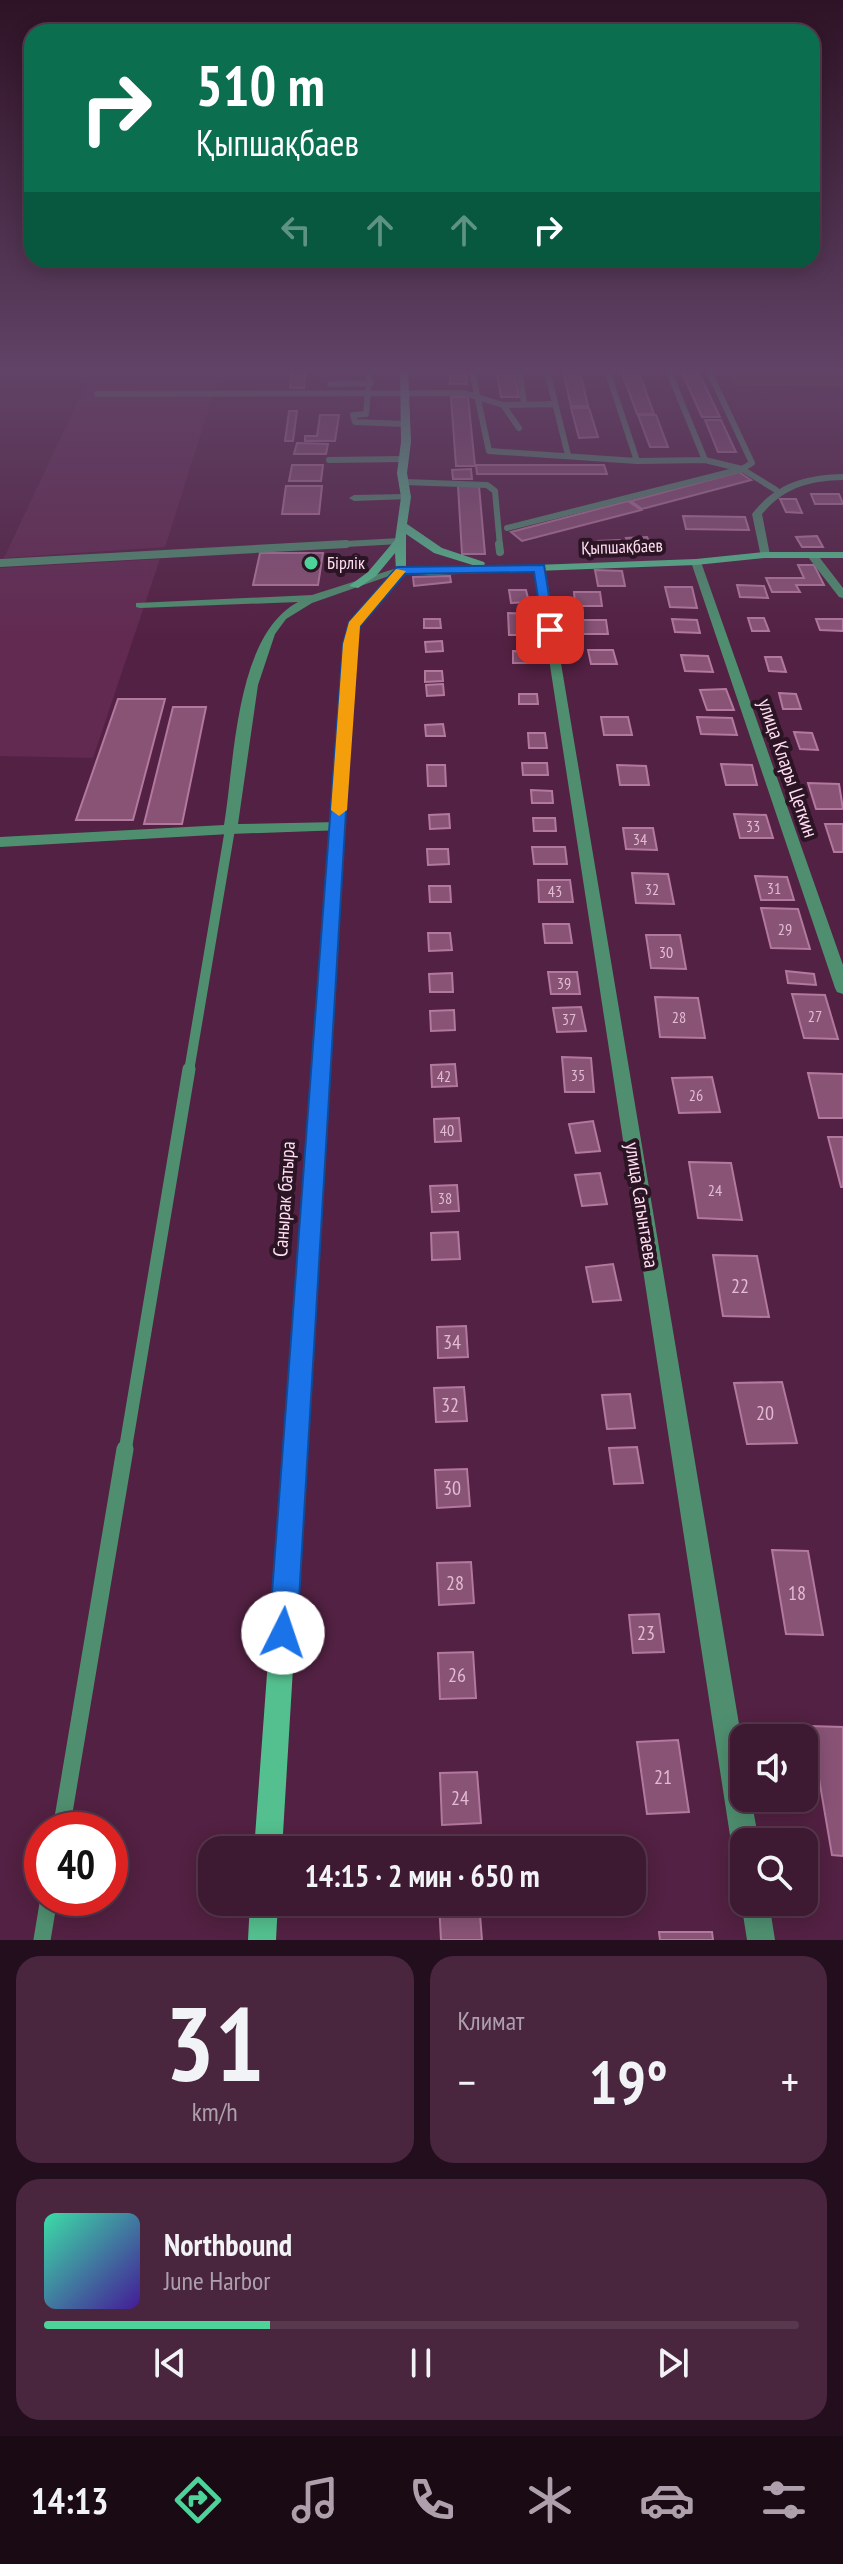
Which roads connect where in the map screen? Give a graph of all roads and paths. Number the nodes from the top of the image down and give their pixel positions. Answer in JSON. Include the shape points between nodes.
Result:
{"nodes":[{"id":1,"x":597,"y":458,"type":"edge"},
{"id":2,"x":636,"y":458,"type":"edge"},
{"id":3,"x":749,"y":458,"type":"edge"},
{"id":4,"x":403,"y":459,"type":"joint"},
{"id":5,"x":329,"y":460,"type":"dead end"},
{"id":6,"x":705,"y":460,"type":"joint"},
{"id":7,"x":637,"y":461,"type":"junction"},
{"id":8,"x":742,"y":469,"type":"junction"},
{"id":9,"x":843,"y":477,"type":"edge"},
{"id":10,"x":405,"y":482,"type":"junction"},
{"id":11,"x":776,"y":490,"type":"junction"},
{"id":12,"x":406,"y":497,"type":"junction"},
{"id":13,"x":354,"y":498,"type":"dead end"},
{"id":14,"x":402,"y":525,"type":"junction"},
{"id":15,"x":507,"y":528,"type":"dead end"},
{"id":16,"x":400,"y":541,"type":"junction"},
{"id":17,"x":500,"y":552,"type":"dead end"},
{"id":18,"x":765,"y":555,"type":"junction"},
{"id":19,"x":812,"y":555,"type":"junction"},
{"id":20,"x":843,"y":555,"type":"edge"},
{"id":21,"x":696,"y":562,"type":"junction"},
{"id":22,"x":0,"y":563,"type":"edge"},
{"id":23,"x":540,"y":568,"type":"junction"},
{"id":24,"x":505,"y":569,"type":"junction"},
{"id":25,"x":401,"y":570,"type":"junction"},
{"id":26,"x":354,"y":586,"type":"junction"},
{"id":27,"x":843,"y":595,"type":"edge"},
{"id":28,"x":319,"y":598,"type":"junction"},
{"id":29,"x":140,"y":605,"type":"dead end"},
{"id":30,"x":338,"y":827,"type":"junction"},
{"id":31,"x":230,"y":829,"type":"junction"},
{"id":32,"x":0,"y":842,"type":"edge"},
{"id":33,"x":842,"y":984,"type":"edge"},
{"id":34,"x":64,"y":1812,"type":"edge"},
{"id":35,"x":743,"y":1828,"type":"edge"},
{"id":36,"x":269,"y":1836,"type":"edge"},
{"id":37,"x":46,"y":1916,"type":"edge"},
{"id":38,"x":263,"y":1916,"type":"edge"},
{"id":39,"x":757,"y":1916,"type":"edge"},
{"id":40,"x":42,"y":1940,"type":"edge"},
{"id":41,"x":262,"y":1940,"type":"edge"},
{"id":42,"x":761,"y":1940,"type":"edge"}],
"edges":[{"from":1,"to":7,"type":"lane"},
{"from":2,"to":7,"type":"lane"},
{"from":3,"to":8,"type":"lane","via":[[752,463]]},
{"from":4,"to":5,"type":"lane"},
{"from":4,"to":10,"type":"street"},
{"from":6,"to":7,"type":"lane"},
{"from":6,"to":8,"type":"lane"},
{"from":8,"to":11,"type":"lane"},
{"from":8,"to":15,"type":"lane"},
{"from":9,"to":11,"type":"street"},
{"from":10,"to":12,"type":"street"},
{"from":10,"to":17,"type":"lane","via":[[487,485],[495,491]]},
{"from":11,"to":18,"type":"street","via":[[757,514]]},
{"from":12,"to":13,"type":"street"},
{"from":12,"to":14,"type":"street"},
{"from":14,"to":16,"type":"street"},
{"from":14,"to":24,"type":"street","via":[[441,553]]},
{"from":16,"to":22,"type":"lane"},
{"from":16,"to":25,"type":"street"},
{"from":16,"to":26,"type":"street","via":[[372,574]]},
{"from":18,"to":19,"type":"street","name":"Қыпшақбаев"},
{"from":18,"to":21,"type":"street","name":"Қыпшақбаев"},
{"from":19,"to":20,"type":"street","name":"Қыпшақбаев"},
{"from":19,"to":27,"type":"street"},
{"from":21,"to":23,"type":"street","name":"Қыпшақбаев"},
{"from":21,"to":33,"type":"street","name":"улица Клары Цеткин"},
{"from":23,"to":24,"type":"street","name":"Қыпшақбаев"},
{"from":23,"to":35,"type":"street","name":"улица Сагынтаева"},
{"from":24,"to":25,"type":"street","name":"Қыпшақбаев"},
{"from":25,"to":26,"type":"street"},
{"from":25,"to":30,"type":"street","name":"Санырак батыра","via":[[354,625],[349,644]]},
{"from":26,"to":28,"type":"street"},
{"from":28,"to":29,"type":"street"},
{"from":28,"to":31,"type":"street","via":[[281,618],[266,636],[252,685]]},
{"from":30,"to":31,"type":"street"},
{"from":30,"to":36,"type":"street","name":"Санырак батыра"},
{"from":31,"to":32,"type":"street"},
{"from":31,"to":34,"type":"lane"},
{"from":37,"to":40,"type":"lane"},
{"from":38,"to":41,"type":"street"},
{"from":39,"to":42,"type":"street"}]}
